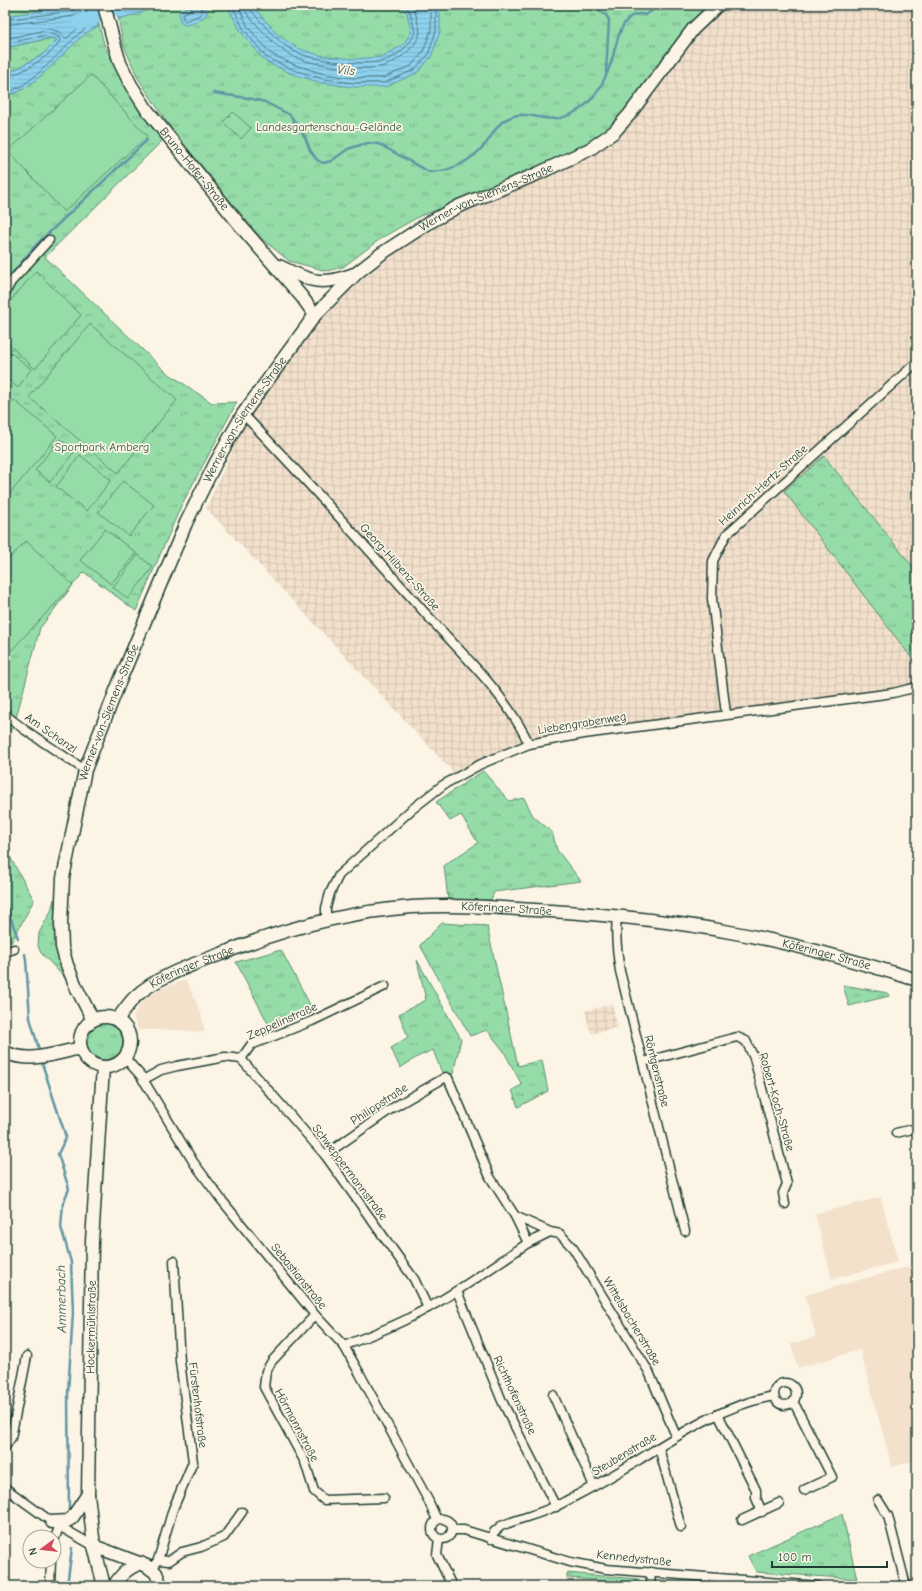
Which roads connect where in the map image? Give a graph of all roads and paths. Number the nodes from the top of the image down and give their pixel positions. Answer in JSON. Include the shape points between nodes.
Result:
{"nodes":[{"id":1,"x":104,"y":5,"type":"edge"},
{"id":2,"x":718,"y":5,"type":"edge"},
{"id":3,"x":49,"y":240,"type":"dead end"},
{"id":4,"x":272,"y":262,"type":"junction"},
{"id":5,"x":358,"y":272,"type":"junction"},
{"id":6,"x":5,"y":293,"type":"edge"},
{"id":7,"x":315,"y":315,"type":"junction"},
{"id":8,"x":917,"y":362,"type":"edge"},
{"id":9,"x":243,"y":414,"type":"junction"},
{"id":10,"x":917,"y":688,"type":"edge"},
{"id":11,"x":5,"y":713,"type":"edge"},
{"id":12,"x":726,"y":714,"type":"junction"},
{"id":13,"x":529,"y":744,"type":"junction"},
{"id":14,"x":85,"y":770,"type":"junction"},
{"id":15,"x":617,"y":916,"type":"junction"},
{"id":16,"x":326,"y":921,"type":"junction"},
{"id":17,"x":14,"y":949,"type":"dead end"},
{"id":18,"x":5,"y":952,"type":"edge"},
{"id":19,"x":917,"y":980,"type":"edge"},
{"id":20,"x":385,"y":986,"type":"dead end"},
{"id":21,"x":94,"y":1020,"type":"junction"},
{"id":22,"x":117,"y":1020,"type":"junction"},
{"id":23,"x":81,"y":1048,"type":"junction"},
{"id":24,"x":5,"y":1052,"type":"edge"},
{"id":25,"x":125,"y":1058,"type":"junction"},
{"id":26,"x":241,"y":1059,"type":"junction"},
{"id":27,"x":642,"y":1062,"type":"junction"},
{"id":28,"x":103,"y":1067,"type":"junction"},
{"id":29,"x":143,"y":1080,"type":"junction"},
{"id":30,"x":917,"y":1128,"type":"edge"},
{"id":31,"x":896,"y":1133,"type":"dead end"},
{"id":32,"x":325,"y":1155,"type":"junction"},
{"id":33,"x":785,"y":1204,"type":"dead end"},
{"id":34,"x":515,"y":1216,"type":"junction"},
{"id":35,"x":685,"y":1231,"type":"dead end"},
{"id":36,"x":550,"y":1232,"type":"junction"},
{"id":37,"x":528,"y":1243,"type":"junction"},
{"id":38,"x":174,"y":1261,"type":"dead end"},
{"id":39,"x":457,"y":1291,"type":"junction"},
{"id":40,"x":428,"y":1308,"type":"junction"},
{"id":41,"x":315,"y":1314,"type":"junction"},
{"id":42,"x":344,"y":1346,"type":"junction"},
{"id":43,"x":27,"y":1356,"type":"dead end"},
{"id":44,"x":553,"y":1395,"type":"dead end"},
{"id":45,"x":774,"y":1396,"type":"junction"},
{"id":46,"x":794,"y":1400,"type":"junction"},
{"id":47,"x":718,"y":1414,"type":"junction"},
{"id":48,"x":676,"y":1436,"type":"junction"},
{"id":49,"x":5,"y":1446,"type":"edge"},
{"id":50,"x":659,"y":1448,"type":"junction"},
{"id":51,"x":594,"y":1486,"type":"junction"},
{"id":52,"x":5,"y":1488,"type":"edge"},
{"id":53,"x":804,"y":1490,"type":"dead end"},
{"id":54,"x":88,"y":1494,"type":"junction"},
{"id":55,"x":384,"y":1498,"type":"dead end"},
{"id":56,"x":878,"y":1500,"type":"dead end"},
{"id":57,"x":779,"y":1503,"type":"dead end"},
{"id":58,"x":556,"y":1506,"type":"junction"},
{"id":59,"x":242,"y":1512,"type":"dead end"},
{"id":60,"x":762,"y":1512,"type":"junction"},
{"id":61,"x":437,"y":1520,"type":"junction"},
{"id":62,"x":742,"y":1520,"type":"dead end"},
{"id":63,"x":55,"y":1525,"type":"junction"},
{"id":64,"x":681,"y":1527,"type":"dead end"},
{"id":65,"x":55,"y":1529,"type":"edge"},
{"id":66,"x":452,"y":1530,"type":"junction"},
{"id":67,"x":439,"y":1539,"type":"junction"},
{"id":68,"x":491,"y":1539,"type":"junction"},
{"id":69,"x":94,"y":1546,"type":"junction"},
{"id":70,"x":141,"y":1563,"type":"junction"},
{"id":71,"x":155,"y":1565,"type":"junction"},
{"id":72,"x":51,"y":1569,"type":"edge"},
{"id":73,"x":651,"y":1572,"type":"junction"},
{"id":74,"x":767,"y":1584,"type":"edge"},
{"id":75,"x":50,"y":1586,"type":"edge"},
{"id":76,"x":104,"y":1586,"type":"edge"},
{"id":77,"x":114,"y":1586,"type":"edge"},
{"id":78,"x":160,"y":1586,"type":"edge"},
{"id":79,"x":452,"y":1586,"type":"edge"},
{"id":80,"x":650,"y":1586,"type":"edge"},
{"id":81,"x":818,"y":1586,"type":"edge"},
{"id":82,"x":901,"y":1586,"type":"edge"}],
"edges":[{"from":1,"to":4,"type":"main road","name":"Bruno-Hofer-Straße","via":[[120,63],[147,110]]},
{"from":2,"to":5,"type":"main road","name":"Werner-von-Siemens-Straße","via":[[693,29],[614,132],[577,155],[459,206],[381,254]]},
{"from":3,"to":6,"type":"street"},
{"from":4,"to":5,"type":"main road","via":[[316,281],[332,281]]},
{"from":4,"to":7,"type":"main road","name":"Bruno-Hofer-Straße"},
{"from":5,"to":7,"type":"main road","name":"Werner-von-Siemens-Straße"},
{"from":7,"to":9,"type":"main road","name":"Werner-von-Siemens-Straße"},
{"from":8,"to":12,"type":"street","name":"Heinrich-Hertz-Straße","via":[[726,535],[713,561],[712,599]]},
{"from":9,"to":13,"type":"street","name":"Georg-Hilbenz-Straße","via":[[324,500],[486,681],[518,723]]},
{"from":9,"to":14,"type":"main road","name":"Werner-von-Siemens-Straße","via":[[186,523]]},
{"from":10,"to":12,"type":"street","name":"Liebengrabenweg","via":[[893,694]]},
{"from":11,"to":14,"type":"street","name":"Am Schanzl","via":[[25,730]]},
{"from":12,"to":13,"type":"street","name":"Liebengrabenweg"},
{"from":13,"to":16,"type":"street","name":"Liebengrabenweg","via":[[481,764],[443,785],[411,810],[339,875],[330,893]]},
{"from":14,"to":21,"type":"main road","name":"Werner-von-Siemens-Straße","via":[[63,878],[61,923],[62,947],[67,965]]},
{"from":15,"to":16,"type":"main road","name":"Köferinger Straße","via":[[494,908],[428,907],[368,913]]},
{"from":15,"to":19,"type":"main road","name":"Köferinger Straße","via":[[730,932],[851,960]]},
{"from":15,"to":27,"type":"street","name":"Röntgenstraße","via":[[617,953],[620,971]]},
{"from":16,"to":22,"type":"main road","name":"Köferinger Straße","via":[[235,948],[169,976],[136,996]]},
{"from":17,"to":18,"type":"street"},
{"from":20,"to":26,"type":"street","name":"Zeppelinstraße","via":[[312,1021],[251,1045]]},
{"from":21,"to":22,"type":"main road","via":[[109,1017]]},
{"from":21,"to":23,"type":"main road","via":[[82,1032]]},
{"from":22,"to":25,"type":"main road","via":[[130,1037],[129,1052]]},
{"from":23,"to":24,"type":"main road","via":[[30,1058]]},
{"from":23,"to":28,"type":"main road","via":[[86,1059],[96,1066]]},
{"from":25,"to":28,"type":"main road","via":[[118,1064]]},
{"from":25,"to":29,"type":"street","name":"Sebastianstraße"},
{"from":26,"to":29,"type":"street","via":[[225,1057],[177,1066],[161,1070]]},
{"from":26,"to":32,"type":"street","name":"Schweppermannstraße"},
{"from":27,"to":33,"type":"street","name":"Robert-Koch-Straße","via":[[737,1037],[746,1041],[754,1058],[787,1184],[783,1193]]},
{"from":27,"to":35,"type":"street","name":"Röntgenstraße"},
{"from":28,"to":54,"type":"main road","name":"Hockermühlstraße","via":[[92,1241]]},
{"from":29,"to":41,"type":"street","name":"Sebastianstraße","via":[[220,1198]]},
{"from":30,"to":31,"type":"street"},
{"from":32,"to":34,"type":"street","name":"Philippstraße","via":[[394,1107],[446,1077],[490,1177]]},
{"from":32,"to":40,"type":"street","name":"Schweppermannstraße","via":[[414,1279]]},
{"from":34,"to":36,"type":"street","name":"Wittelsbacherstraße"},
{"from":34,"to":37,"type":"street"},
{"from":36,"to":37,"type":"street"},
{"from":36,"to":48,"type":"street","name":"Wittelsbacherstraße","via":[[560,1234],[573,1248],[649,1372]]},
{"from":37,"to":39,"type":"street"},
{"from":38,"to":71,"type":"street","name":"Fürstenhofstraße","via":[[180,1361],[193,1462],[173,1509]]},
{"from":39,"to":40,"type":"street"},
{"from":39,"to":58,"type":"street","name":"Richthofenstraße","via":[[502,1401]]},
{"from":40,"to":42,"type":"street"},
{"from":41,"to":42,"type":"street","name":"Sebastianstraße"},
{"from":41,"to":55,"type":"street","name":"Hörmannstraße","via":[[272,1361],[266,1371],[264,1387],[305,1462],[314,1491],[324,1500]]},
{"from":42,"to":61,"type":"street","name":"Sebastianstraße"},
{"from":43,"to":49,"type":"street","via":[[11,1438]]},
{"from":44,"to":51,"type":"street"},
{"from":45,"to":46,"type":"street","via":[[782,1404],[790,1404]]},
{"from":45,"to":46,"type":"street","via":[[776,1386],[786,1382],[795,1389]]},
{"from":45,"to":47,"type":"street","name":"Steubenstraße","via":[[753,1400]]},
{"from":46,"to":53,"type":"street","via":[[832,1476]]},
{"from":47,"to":48,"type":"street","name":"Steubenstraße"},
{"from":47,"to":60,"type":"street","via":[[756,1490],[756,1498]]},
{"from":48,"to":50,"type":"street","name":"Steubenstraße"},
{"from":50,"to":51,"type":"street","name":"Steubenstraße"},
{"from":50,"to":64,"type":"street"},
{"from":51,"to":58,"type":"street","name":"Steubenstraße"},
{"from":52,"to":63,"type":"street"},
{"from":54,"to":63,"type":"main road","via":[[72,1518]]},
{"from":54,"to":69,"type":"main road","name":"Hockermühlstraße"},
{"from":56,"to":82,"type":"street","via":[[888,1516],[901,1564],[905,1582]]},
{"from":57,"to":60,"type":"street"},
{"from":58,"to":68,"type":"street","name":"Steubenstraße","via":[[501,1526]]},
{"from":59,"to":71,"type":"street","via":[[224,1537]]},
{"from":60,"to":62,"type":"street"},
{"from":61,"to":66,"type":"street","via":[[448,1522]]},
{"from":61,"to":67,"type":"street","via":[[432,1530],[434,1536]]},
{"from":63,"to":65,"type":"street"},
{"from":63,"to":69,"type":"street"},
{"from":66,"to":67,"type":"street","via":[[446,1539]]},
{"from":66,"to":68,"type":"street","name":"Kennedystraße","via":[[464,1530]]},
{"from":67,"to":79,"type":"street","via":[[437,1555]]},
{"from":68,"to":73,"type":"street","name":"Kennedystraße","via":[[570,1562],[606,1569]]},
{"from":69,"to":70,"type":"main road"},
{"from":69,"to":76,"type":"main road","name":"Hockermühlstraße"},
{"from":70,"to":71,"type":"main road"},
{"from":70,"to":77,"type":"main road","via":[[120,1575]]},
{"from":71,"to":78,"type":"main road"},
{"from":72,"to":75,"type":"street"},
{"from":73,"to":74,"type":"street","name":"Kennedystraße"},
{"from":73,"to":80,"type":"street"},
{"from":74,"to":81,"type":"street","name":"Kennedystraße"}]}
